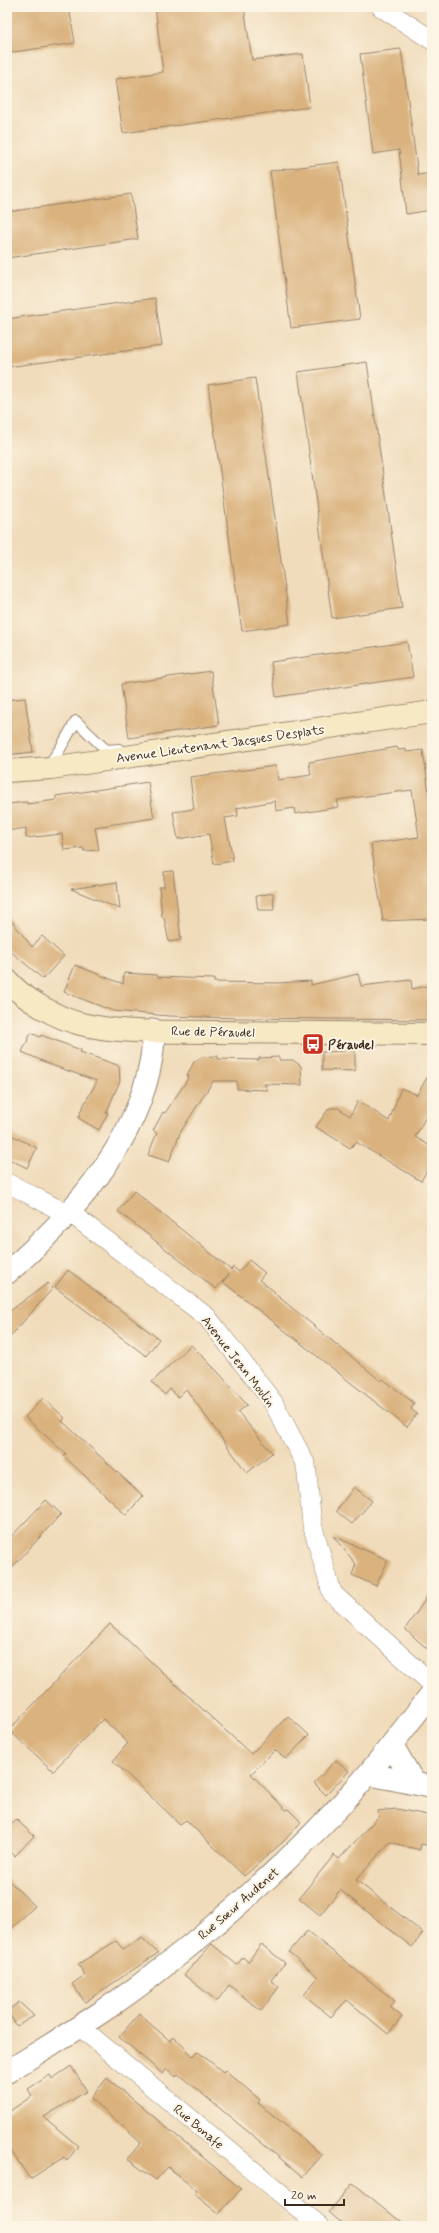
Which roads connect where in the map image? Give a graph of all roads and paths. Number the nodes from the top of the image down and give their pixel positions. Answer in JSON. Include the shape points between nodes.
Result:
{"nodes":[{"id":1,"x":381,"y":7,"type":"edge"},
{"id":2,"x":432,"y":40,"type":"edge"},
{"id":3,"x":432,"y":712,"type":"edge"},
{"id":4,"x":300,"y":732,"type":"junction"},
{"id":5,"x":43,"y":768,"type":"junction"},
{"id":6,"x":7,"y":771,"type":"edge"},
{"id":7,"x":7,"y":980,"type":"edge"},
{"id":8,"x":154,"y":1030,"type":"junction"},
{"id":9,"x":432,"y":1034,"type":"edge"},
{"id":10,"x":7,"y":1183,"type":"edge"},
{"id":11,"x":67,"y":1214,"type":"junction"},
{"id":12,"x":7,"y":1273,"type":"edge"},
{"id":13,"x":432,"y":1684,"type":"edge"},
{"id":14,"x":432,"y":1693,"type":"edge"},
{"id":15,"x":392,"y":1745,"type":"junction"},
{"id":16,"x":368,"y":1774,"type":"junction"},
{"id":17,"x":423,"y":1785,"type":"edge"},
{"id":18,"x":79,"y":2026,"type":"junction"},
{"id":19,"x":7,"y":2072,"type":"edge"},
{"id":20,"x":320,"y":2226,"type":"edge"}],
"edges":[{"from":1,"to":2,"type":"street"},
{"from":3,"to":4,"type":"main road","name":"Avenue Lieutenant Jacques Desplats"},
{"from":4,"to":5,"type":"main road","name":"Avenue Lieutenant Jacques Desplats"},
{"from":4,"to":5,"type":"lane","via":[[279,726],[107,750],[76,721],[52,762]]},
{"from":5,"to":6,"type":"main road","name":"Avenue Lieutenant Jacques Desplats"},
{"from":7,"to":8,"type":"main road","name":"Rue de Péraudel","via":[[17,992],[38,1006],[80,1024]]},
{"from":8,"to":9,"type":"main road","name":"Rue de Péraudel"},
{"from":8,"to":11,"type":"street","via":[[154,1046],[146,1076],[123,1138],[111,1158]]},
{"from":10,"to":11,"type":"street","name":"Avenue Jean Moulin"},
{"from":11,"to":12,"type":"street"},
{"from":11,"to":13,"type":"street","name":"Avenue Jean Moulin","via":[[77,1218],[207,1317],[274,1402],[306,1465],[312,1524],[332,1594]]},
{"from":14,"to":15,"type":"street","name":"Rue Sœur Audenet"},
{"from":15,"to":16,"type":"street","name":"Rue Sœur Audenet"},
{"from":15,"to":17,"type":"street"},
{"from":16,"to":17,"type":"street"},
{"from":16,"to":18,"type":"street","name":"Rue Sœur Audenet","via":[[285,1862],[243,1900],[152,1976]]},
{"from":18,"to":19,"type":"street","name":"Rue Sœur Audenet"},
{"from":18,"to":20,"type":"street","name":"Rue Bonafe"}]}
